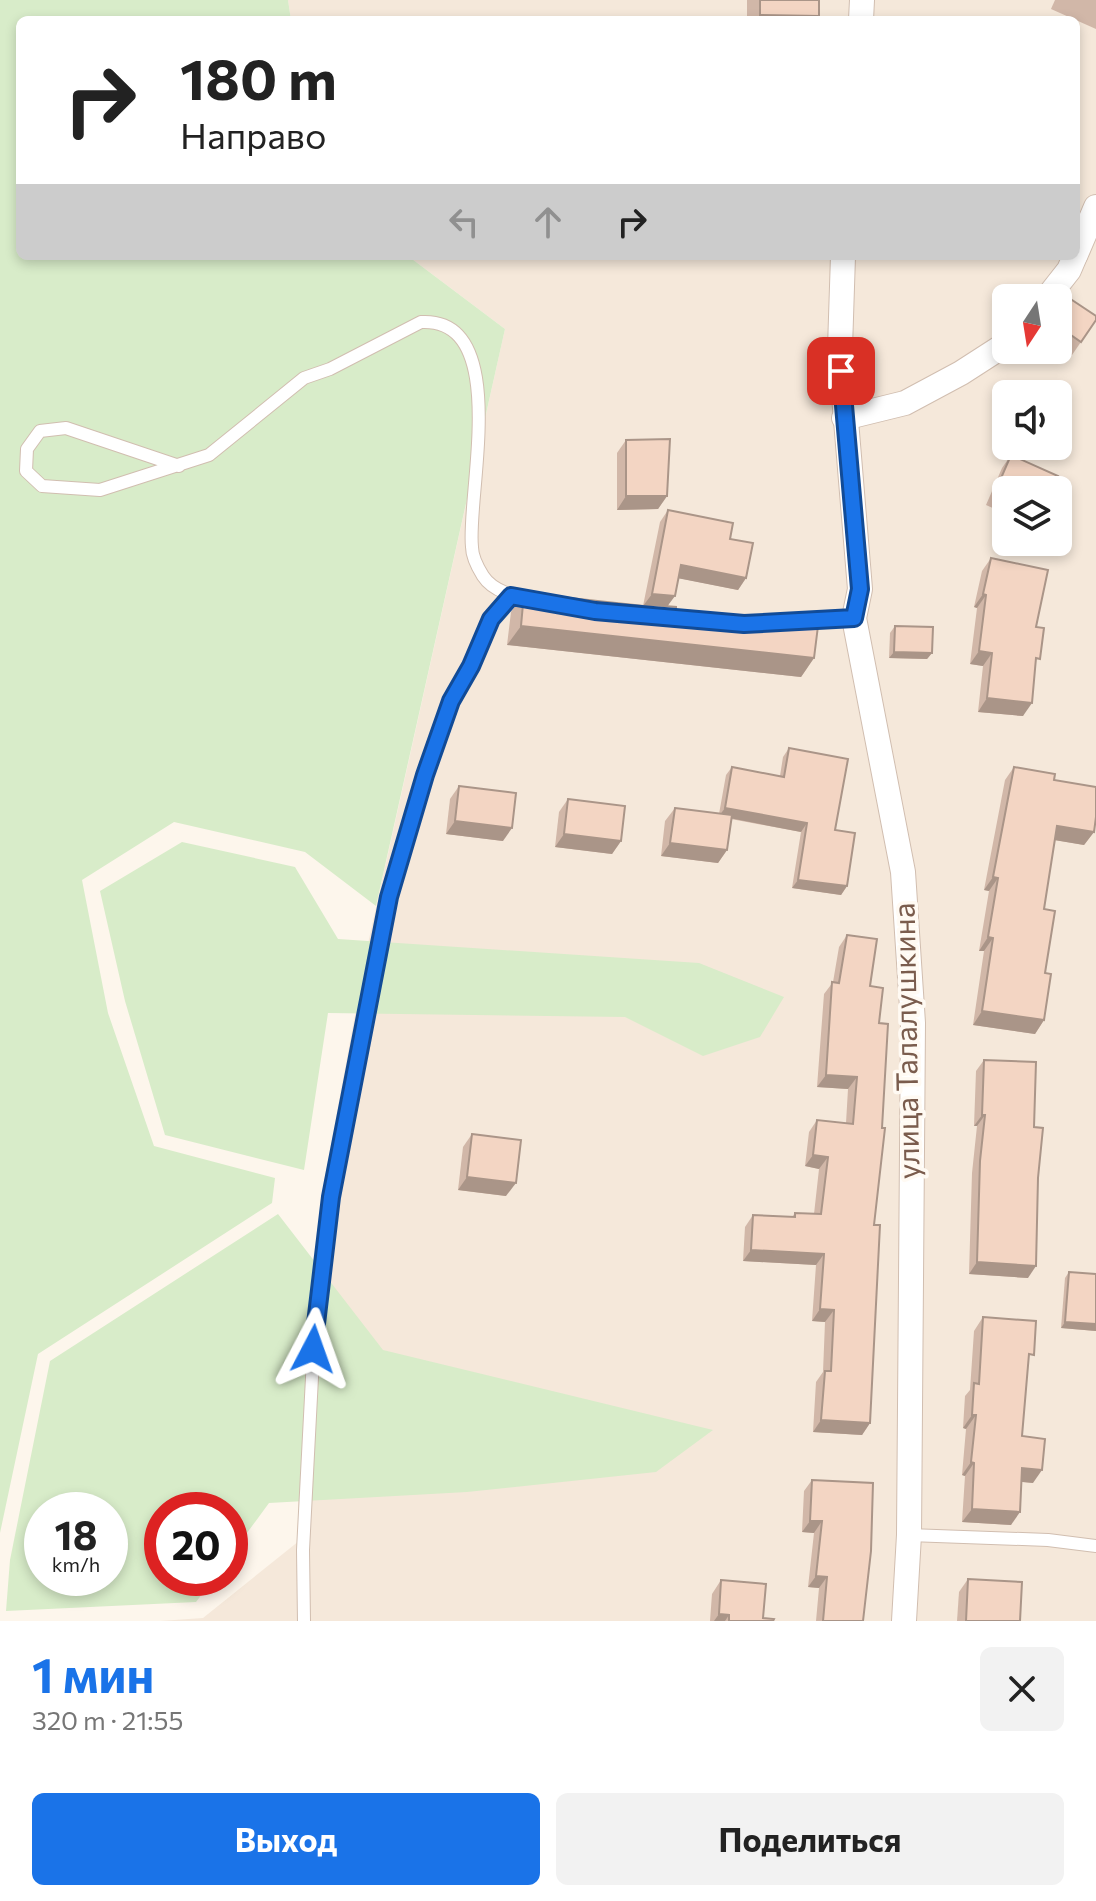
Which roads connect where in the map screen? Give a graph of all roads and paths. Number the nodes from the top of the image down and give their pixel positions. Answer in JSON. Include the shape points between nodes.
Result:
{"nodes":[{"id":1,"x":1096,"y":207,"type":"edge"},
{"id":2,"x":1080,"y":245,"type":"edge"},
{"id":3,"x":843,"y":260,"type":"edge"},
{"id":4,"x":1074,"y":260,"type":"edge"},
{"id":5,"x":1058,"y":284,"type":"edge"},
{"id":6,"x":992,"y":353,"type":"edge"},
{"id":7,"x":844,"y":418,"type":"junction"},
{"id":8,"x":179,"y":466,"type":"junction"},
{"id":9,"x":511,"y":596,"type":"junction"},
{"id":10,"x":553,"y":604,"type":"edge"},
{"id":11,"x":854,"y":618,"type":"junction"},
{"id":12,"x":760,"y":623,"type":"edge"},
{"id":13,"x":909,"y":1535,"type":"junction"},
{"id":14,"x":1096,"y":1546,"type":"edge"},
{"id":15,"x":304,"y":1621,"type":"edge"},
{"id":16,"x":904,"y":1621,"type":"edge"}],
"edges":[{"from":1,"to":2,"type":"street"},
{"from":3,"to":7,"type":"street","name":"улица Талалушкина"},
{"from":4,"to":5,"type":"street"},
{"from":6,"to":7,"type":"street","via":[[905,403]]},
{"from":7,"to":11,"type":"street","name":"улица Талалушкина","via":[[860,589]]},
{"from":8,"to":8,"type":"lane","via":[[100,490],[42,486],[26,471],[27,449],[40,431],[66,428]]},
{"from":8,"to":9,"type":"lane","via":[[209,455],[304,378],[421,322],[450,328],[474,367],[481,423],[472,550],[484,578]]},
{"from":9,"to":10,"type":"lane"},
{"from":9,"to":15,"type":"lane","via":[[491,619],[451,701],[389,897],[331,1197],[315,1320]]},
{"from":11,"to":12,"type":"lane"},
{"from":11,"to":13,"type":"street","name":"улица Талалушкина","via":[[903,872],[913,1023]]},
{"from":13,"to":14,"type":"lane"},
{"from":13,"to":16,"type":"street","name":"улица Талалушкина"}]}
